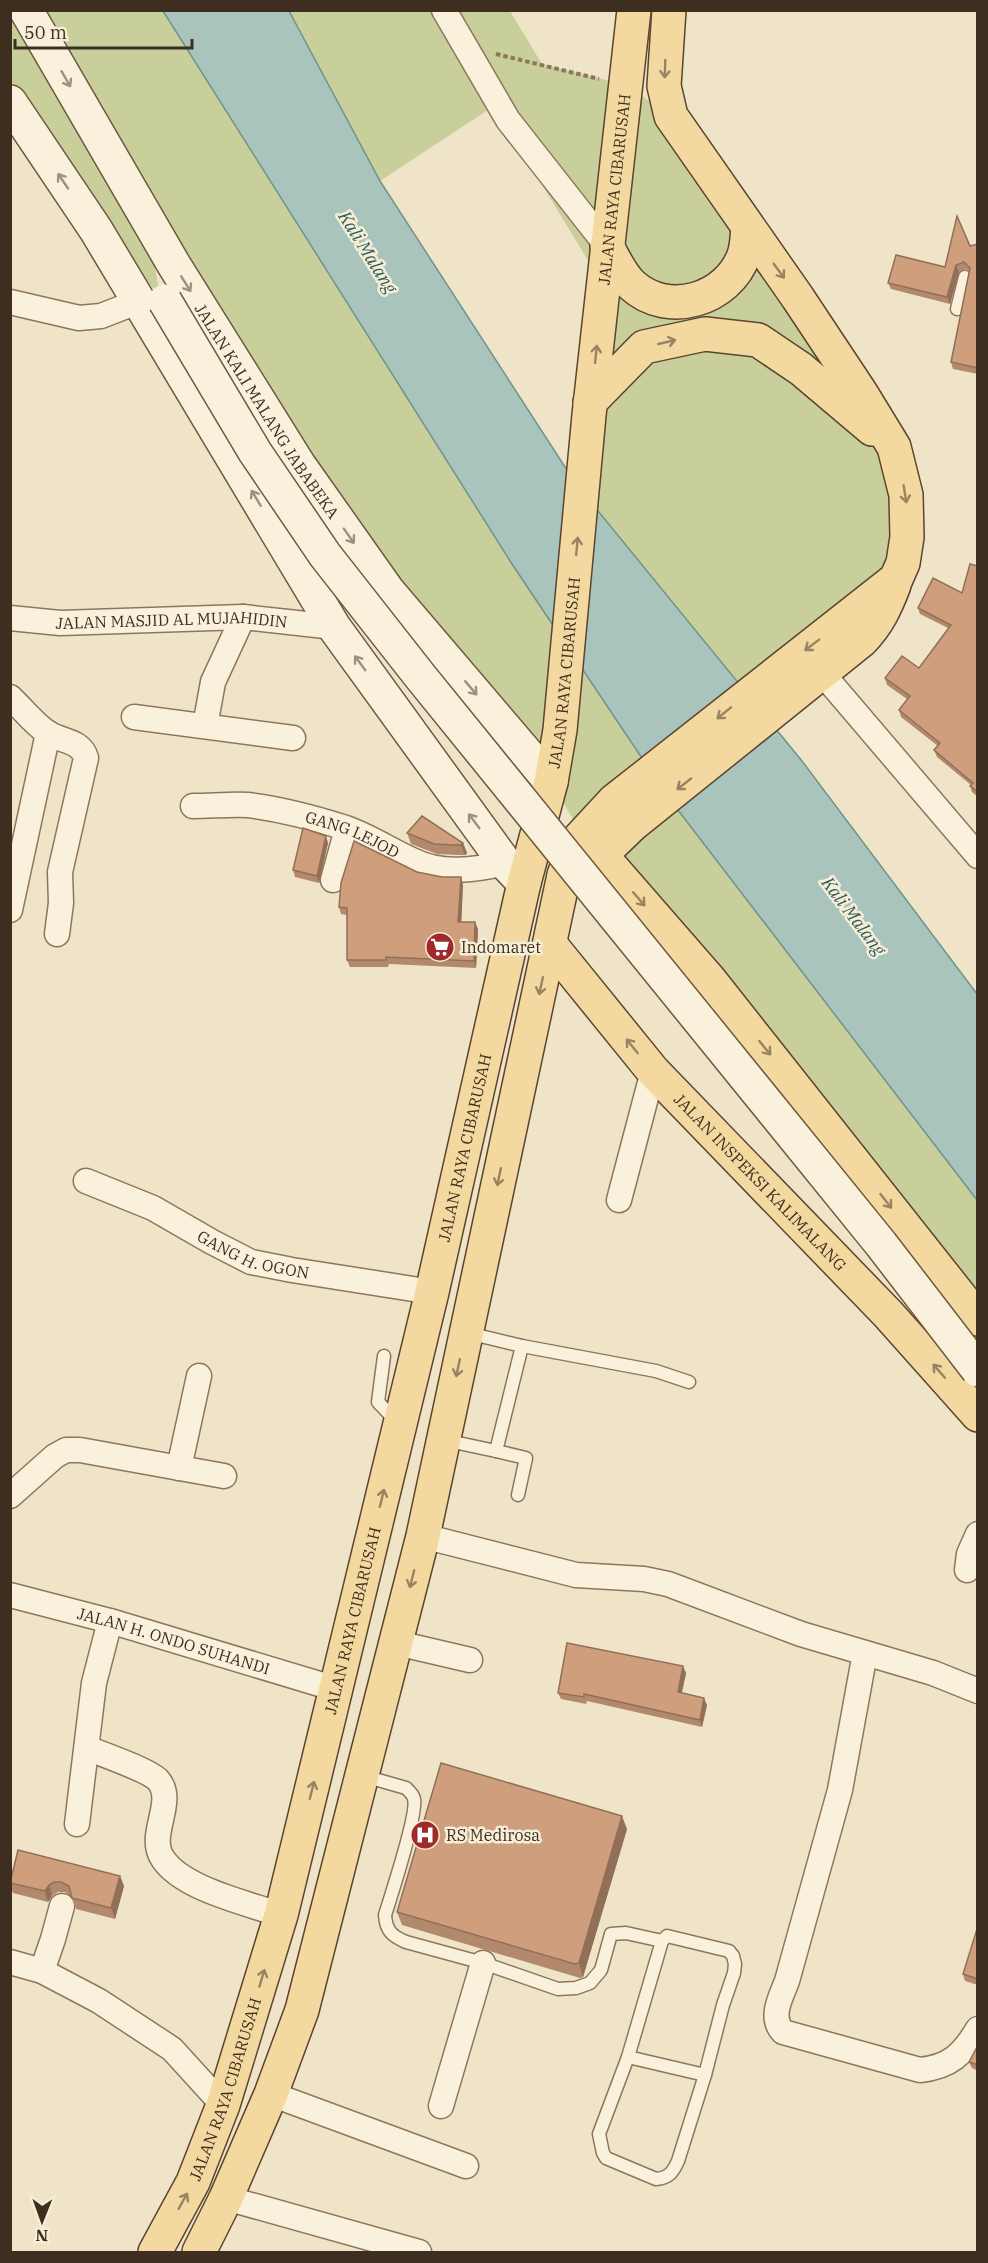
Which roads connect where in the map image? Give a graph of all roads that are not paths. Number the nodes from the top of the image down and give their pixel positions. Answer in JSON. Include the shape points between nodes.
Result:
{"nodes":[{"id":1,"x":26,"y":10,"type":"edge"},
{"id":2,"x":444,"y":10,"type":"edge"},
{"id":3,"x":634,"y":10,"type":"edge"},
{"id":4,"x":669,"y":10,"type":"edge"},
{"id":5,"x":10,"y":102,"type":"edge"},
{"id":6,"x":145,"y":213,"type":"junction"},
{"id":7,"x":748,"y":228,"type":"junction"},
{"id":8,"x":607,"y":246,"type":"junction"},
{"id":9,"x":965,"y":277,"type":"edge"},
{"id":10,"x":154,"y":299,"type":"junction"},
{"id":11,"x":10,"y":302,"type":"edge"},
{"id":12,"x":957,"y":309,"type":"dead end"},
{"id":13,"x":590,"y":402,"type":"junction"},
{"id":14,"x":894,"y":448,"type":"junction"},
{"id":15,"x":896,"y":579,"type":"junction"},
{"id":16,"x":388,"y":591,"type":"junction"},
{"id":17,"x":243,"y":617,"type":"junction"},
{"id":18,"x":10,"y":618,"type":"edge"},
{"id":19,"x":334,"y":627,"type":"junction"},
{"id":20,"x":822,"y":674,"type":"junction"},
{"id":21,"x":10,"y":697,"type":"edge"},
{"id":22,"x":135,"y":717,"type":"dead end"},
{"id":23,"x":205,"y":726,"type":"junction"},
{"id":24,"x":48,"y":733,"type":"junction"},
{"id":25,"x":293,"y":738,"type":"dead end"},
{"id":26,"x":551,"y":782,"type":"junction"},
{"id":27,"x":193,"y":806,"type":"dead end"},
{"id":28,"x":623,"y":813,"type":"junction"},
{"id":29,"x":347,"y":829,"type":"junction"},
{"id":30,"x":601,"y":855,"type":"junction"},
{"id":31,"x":978,"y":856,"type":"edge"},
{"id":32,"x":515,"y":873,"type":"junction"},
{"id":33,"x":333,"y":880,"type":"dead end"},
{"id":34,"x":10,"y":910,"type":"edge"},
{"id":35,"x":553,"y":929,"type":"junction"},
{"id":36,"x":57,"y":934,"type":"dead end"},
{"id":37,"x":653,"y":1071,"type":"junction"},
{"id":38,"x":86,"y":1181,"type":"dead end"},
{"id":39,"x":619,"y":1200,"type":"dead end"},
{"id":40,"x":432,"y":1292,"type":"junction"},
{"id":41,"x":978,"y":1319,"type":"edge"},
{"id":42,"x":466,"y":1332,"type":"junction"},
{"id":43,"x":522,"y":1346,"type":"junction"},
{"id":44,"x":384,"y":1356,"type":"dead end"},
{"id":45,"x":978,"y":1370,"type":"edge"},
{"id":46,"x":199,"y":1376,"type":"dead end"},
{"id":47,"x":689,"y":1382,"type":"dead end"},
{"id":48,"x":978,"y":1415,"type":"edge"},
{"id":49,"x":400,"y":1425,"type":"junction"},
{"id":50,"x":443,"y":1440,"type":"junction"},
{"id":51,"x":496,"y":1451,"type":"junction"},
{"id":52,"x":179,"y":1468,"type":"junction"},
{"id":53,"x":224,"y":1476,"type":"dead end"},
{"id":54,"x":10,"y":1496,"type":"edge"},
{"id":55,"x":518,"y":1496,"type":"dead end"},
{"id":56,"x":978,"y":1534,"type":"edge"},
{"id":57,"x":423,"y":1536,"type":"junction"},
{"id":58,"x":967,"y":1570,"type":"dead end"},
{"id":59,"x":10,"y":1595,"type":"edge"},
{"id":60,"x":110,"y":1621,"type":"junction"},
{"id":61,"x":397,"y":1643,"type":"junction"},
{"id":62,"x":865,"y":1653,"type":"junction"},
{"id":63,"x":470,"y":1660,"type":"dead end"},
{"id":64,"x":336,"y":1689,"type":"junction"},
{"id":65,"x":978,"y":1691,"type":"edge"},
{"id":66,"x":87,"y":1748,"type":"junction"},
{"id":67,"x":362,"y":1775,"type":"junction"},
{"id":68,"x":77,"y":1824,"type":"dead end"},
{"id":69,"x":62,"y":1906,"type":"dead end"},
{"id":70,"x":281,"y":1915,"type":"junction"},
{"id":71,"x":662,"y":1941,"type":"junction"},
{"id":72,"x":483,"y":1963,"type":"junction"},
{"id":73,"x":13,"y":1968,"type":"edge"},
{"id":74,"x":42,"y":1971,"type":"junction"},
{"id":75,"x":978,"y":2029,"type":"edge"},
{"id":76,"x":628,"y":2057,"type":"junction"},
{"id":77,"x":705,"y":2075,"type":"junction"},
{"id":78,"x":271,"y":2094,"type":"junction"},
{"id":79,"x":223,"y":2105,"type":"junction"},
{"id":80,"x":441,"y":2106,"type":"dead end"},
{"id":81,"x":466,"y":2166,"type":"dead end"},
{"id":82,"x":226,"y":2198,"type":"junction"},
{"id":83,"x":155,"y":2253,"type":"edge"},
{"id":84,"x":199,"y":2253,"type":"edge"},
{"id":85,"x":419,"y":2253,"type":"edge"}],
"edges":[{"from":1,"to":6,"type":"main road","name":"JALAN KALI MALANG JABABEKA","one_way":true},
{"from":2,"to":8,"type":"street","via":[[508,120]]},
{"from":3,"to":8,"type":"main road","name":"JALAN RAYA CIBARUSAH"},
{"from":4,"to":7,"type":"main road","one_way":true,"via":[[664,86],[671,116]]},
{"from":10,"to":5,"type":"main road","one_way":true,"via":[[96,230]]},
{"from":6,"to":10,"type":"main road"},
{"from":6,"to":16,"type":"main road","name":"JALAN KALI MALANG JABABEKA","one_way":true,"via":[[299,465]]},
{"from":7,"to":8,"type":"main road","via":[[745,255],[732,278],[710,295],[684,303],[656,299],[632,286]]},
{"from":7,"to":14,"type":"main road","one_way":true,"via":[[805,307]]},
{"from":13,"to":8,"type":"main road","name":"JALAN RAYA CIBARUSAH","one_way":true},
{"from":9,"to":12,"type":"lane"},
{"from":10,"to":11,"type":"street","via":[[101,316],[79,318]]},
{"from":19,"to":10,"type":"main road","one_way":true},
{"from":10,"to":45,"type":"main road","bridge":true,"via":[[325,555],[874,1235]]},
{"from":13,"to":14,"type":"main road","one_way":true,"via":[[644,347],[704,334],[758,340],[801,369]]},
{"from":26,"to":13,"type":"main road","name":"JALAN RAYA CIBARUSAH","one_way":true,"via":[[560,730]]},
{"from":14,"to":15,"type":"main road","one_way":true,"via":[[906,495],[907,537]]},
{"from":15,"to":20,"type":"main road","via":[[883,614],[873,628]]},
{"from":15,"to":28,"type":"main road","one_way":true,"via":[[769,677]]},
{"from":16,"to":19,"type":"main road"},
{"from":16,"to":26,"type":"main road","name":"JALAN KALI MALANG JABABEKA","one_way":true},
{"from":17,"to":18,"type":"street","name":"JALAN MASJID AL MUJAHIDIN","via":[[60,623]]},
{"from":17,"to":19,"type":"street","name":"JALAN MASJID AL MUJAHIDIN"},
{"from":17,"to":23,"type":"street","via":[[213,682]]},
{"from":32,"to":19,"type":"main road","one_way":true},
{"from":20,"to":28,"type":"main road","one_way":true,"via":[[779,708]]},
{"from":20,"to":31,"type":"street"},
{"from":21,"to":24,"type":"street"},
{"from":22,"to":23,"type":"street"},
{"from":23,"to":25,"type":"street"},
{"from":24,"to":34,"type":"street"},
{"from":24,"to":36,"type":"street","via":[[75,743],[86,758],[60,873]]},
{"from":26,"to":32,"type":"main road","name":"JALAN RAYA CIBARUSAH"},
{"from":27,"to":29,"type":"street","name":"GANG LEJOD","via":[[247,805]]},
{"from":28,"to":30,"type":"main road"},
{"from":28,"to":35,"type":"main road","via":[[576,842],[564,875]]},
{"from":29,"to":32,"type":"street","name":"GANG LEJOD","via":[[413,861],[448,870]]},
{"from":29,"to":33,"type":"street"},
{"from":30,"to":35,"type":"main road","via":[[562,902]]},
{"from":30,"to":41,"type":"main road","one_way":true,"via":[[710,979]]},
{"from":32,"to":40,"type":"main road","name":"JALAN RAYA CIBARUSAH"},
{"from":37,"to":35,"type":"main road","name":"JALAN INSPEKSI KALIMALANG","one_way":true},
{"from":35,"to":42,"type":"main road","one_way":true},
{"from":37,"to":39,"type":"street"},
{"from":48,"to":37,"type":"main road","name":"JALAN INSPEKSI KALIMALANG","one_way":true,"via":[[888,1314]]},
{"from":38,"to":40,"type":"street","name":"GANG H. OGON","via":[[153,1208],[251,1262]]},
{"from":40,"to":49,"type":"main road","name":"JALAN RAYA CIBARUSAH"},
{"from":42,"to":43,"type":"lane"},
{"from":42,"to":50,"type":"main road","one_way":true},
{"from":43,"to":47,"type":"lane","via":[[656,1371]]},
{"from":43,"to":51,"type":"lane"},
{"from":44,"to":49,"type":"lane","via":[[378,1402]]},
{"from":46,"to":52,"type":"street"},
{"from":64,"to":49,"type":"main road","name":"JALAN RAYA CIBARUSAH","one_way":true},
{"from":50,"to":51,"type":"lane"},
{"from":50,"to":57,"type":"main road"},
{"from":51,"to":55,"type":"lane","via":[[526,1458]]},
{"from":52,"to":53,"type":"street"},
{"from":52,"to":54,"type":"street","via":[[66,1450]]},
{"from":56,"to":58,"type":"street"},
{"from":57,"to":61,"type":"main road","one_way":true},
{"from":57,"to":62,"type":"street","via":[[576,1575],[668,1584],[801,1634]]},
{"from":59,"to":60,"type":"street","name":"JALAN H. ONDO SUHANDI"},
{"from":60,"to":64,"type":"street","name":"JALAN H. ONDO SUHANDI"},
{"from":60,"to":66,"type":"street","via":[[94,1683]]},
{"from":61,"to":63,"type":"street"},
{"from":61,"to":67,"type":"main road"},
{"from":62,"to":65,"type":"street"},
{"from":62,"to":75,"type":"street","via":[[840,1790],[776,2021],[783,2032],[920,2070],[950,2063]]},
{"from":70,"to":64,"type":"main road","name":"JALAN RAYA CIBARUSAH","one_way":true},
{"from":66,"to":68,"type":"street"},
{"from":66,"to":70,"type":"street","via":[[157,1779],[164,1800],[157,1849],[180,1878]]},
{"from":67,"to":72,"type":"lane","via":[[406,1788],[415,1800],[385,1915],[386,1929],[406,1942]]},
{"from":67,"to":78,"type":"main road","via":[[302,2010]]},
{"from":69,"to":74,"type":"street"},
{"from":79,"to":70,"type":"main road","name":"JALAN RAYA CIBARUSAH","one_way":true},
{"from":71,"to":72,"type":"lane","via":[[626,1933],[611,1934],[601,1970],[590,1983],[576,1988],[558,1989]]},
{"from":71,"to":76,"type":"lane"},
{"from":71,"to":77,"type":"lane","via":[[674,1936],[729,1951],[733,1956],[734,1973]]},
{"from":72,"to":80,"type":"street"},
{"from":73,"to":74,"type":"street"},
{"from":74,"to":79,"type":"street","via":[[99,2001],[172,2049]]},
{"from":76,"to":77,"type":"lane"},
{"from":76,"to":77,"type":"lane","via":[[599,2134],[600,2142],[606,2158],[656,2179],[672,2173],[678,2161]]},
{"from":78,"to":81,"type":"street"},
{"from":78,"to":82,"type":"main road"},
{"from":83,"to":79,"type":"main road","name":"JALAN RAYA CIBARUSAH","one_way":true,"via":[[193,2182]]},
{"from":82,"to":84,"type":"main road"},
{"from":82,"to":85,"type":"street"}]}
